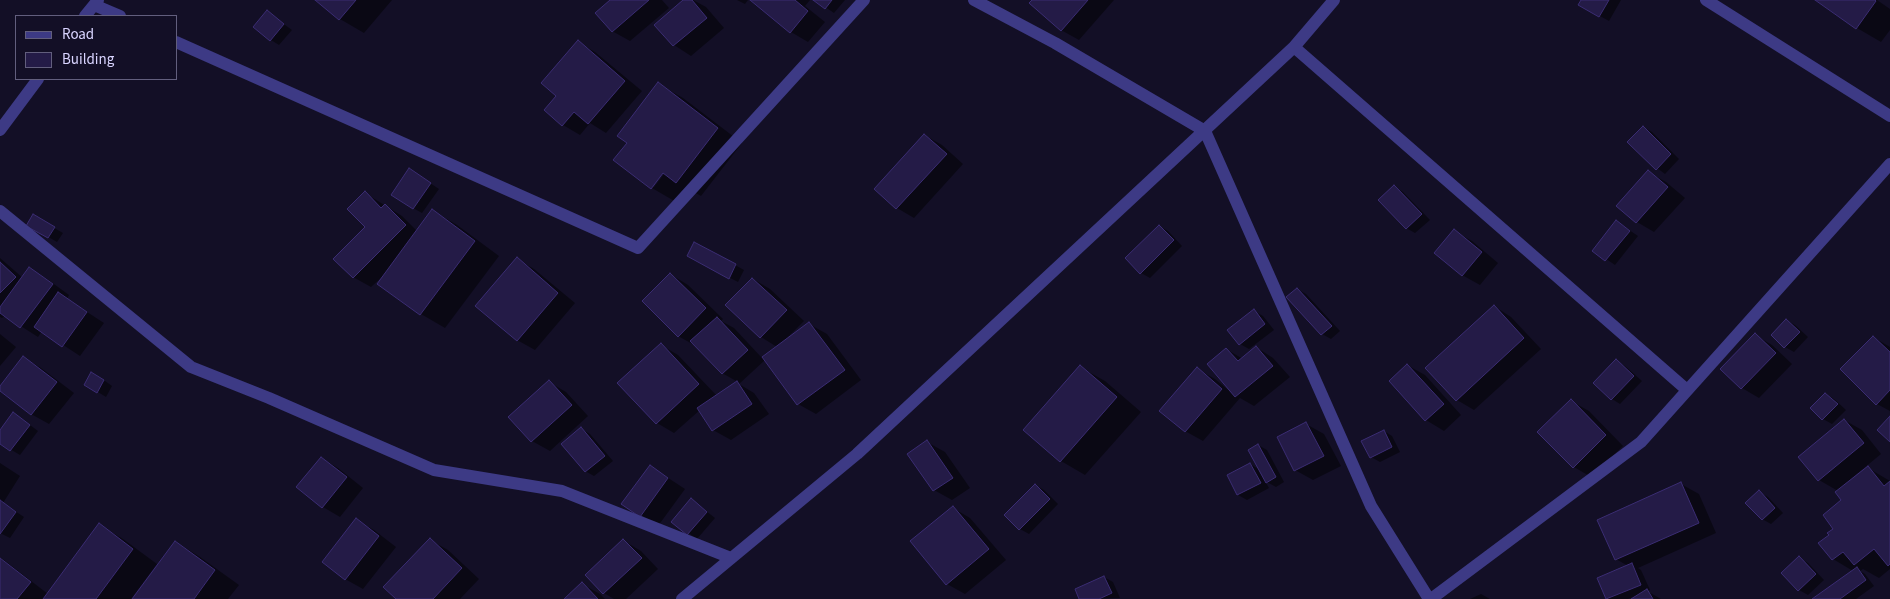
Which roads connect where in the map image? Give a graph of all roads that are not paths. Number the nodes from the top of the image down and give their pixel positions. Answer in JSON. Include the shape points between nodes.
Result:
{"nodes":[{"id":1,"x":864,"y":0,"type":"edge"},
{"id":2,"x":974,"y":0,"type":"edge"},
{"id":3,"x":1334,"y":0,"type":"edge"},
{"id":4,"x":1706,"y":0,"type":"edge"},
{"id":5,"x":96,"y":2,"type":"edge"},
{"id":6,"x":86,"y":15,"type":"edge"},
{"id":7,"x":118,"y":15,"type":"edge"},
{"id":8,"x":178,"y":43,"type":"edge"},
{"id":9,"x":1294,"y":47,"type":"junction"},
{"id":10,"x":37,"y":80,"type":"edge"},
{"id":11,"x":1890,"y":116,"type":"edge"},
{"id":12,"x":0,"y":130,"type":"edge"},
{"id":13,"x":1205,"y":130,"type":"junction"},
{"id":14,"x":1890,"y":164,"type":"edge"},
{"id":15,"x":0,"y":211,"type":"edge"},
{"id":16,"x":1687,"y":390,"type":"junction"},
{"id":17,"x":731,"y":558,"type":"junction"},
{"id":18,"x":682,"y":599,"type":"edge"},
{"id":19,"x":1430,"y":599,"type":"edge"}],
"edges":[{"from":1,"to":8,"type":"street","via":[[638,248]]},
{"from":2,"to":13,"type":"street"},
{"from":3,"to":9,"type":"street"},
{"from":4,"to":11,"type":"street"},
{"from":5,"to":6,"type":"street"},
{"from":5,"to":7,"type":"street"},
{"from":9,"to":13,"type":"street"},
{"from":9,"to":16,"type":"street"},
{"from":10,"to":12,"type":"street"},
{"from":13,"to":17,"type":"street","via":[[857,454]]},
{"from":13,"to":19,"type":"street","via":[[1371,506]]},
{"from":14,"to":16,"type":"street"},
{"from":15,"to":17,"type":"street","via":[[191,367],[434,470],[562,491]]},
{"from":16,"to":19,"type":"street","via":[[1641,442]]},
{"from":17,"to":18,"type":"street"}]}
